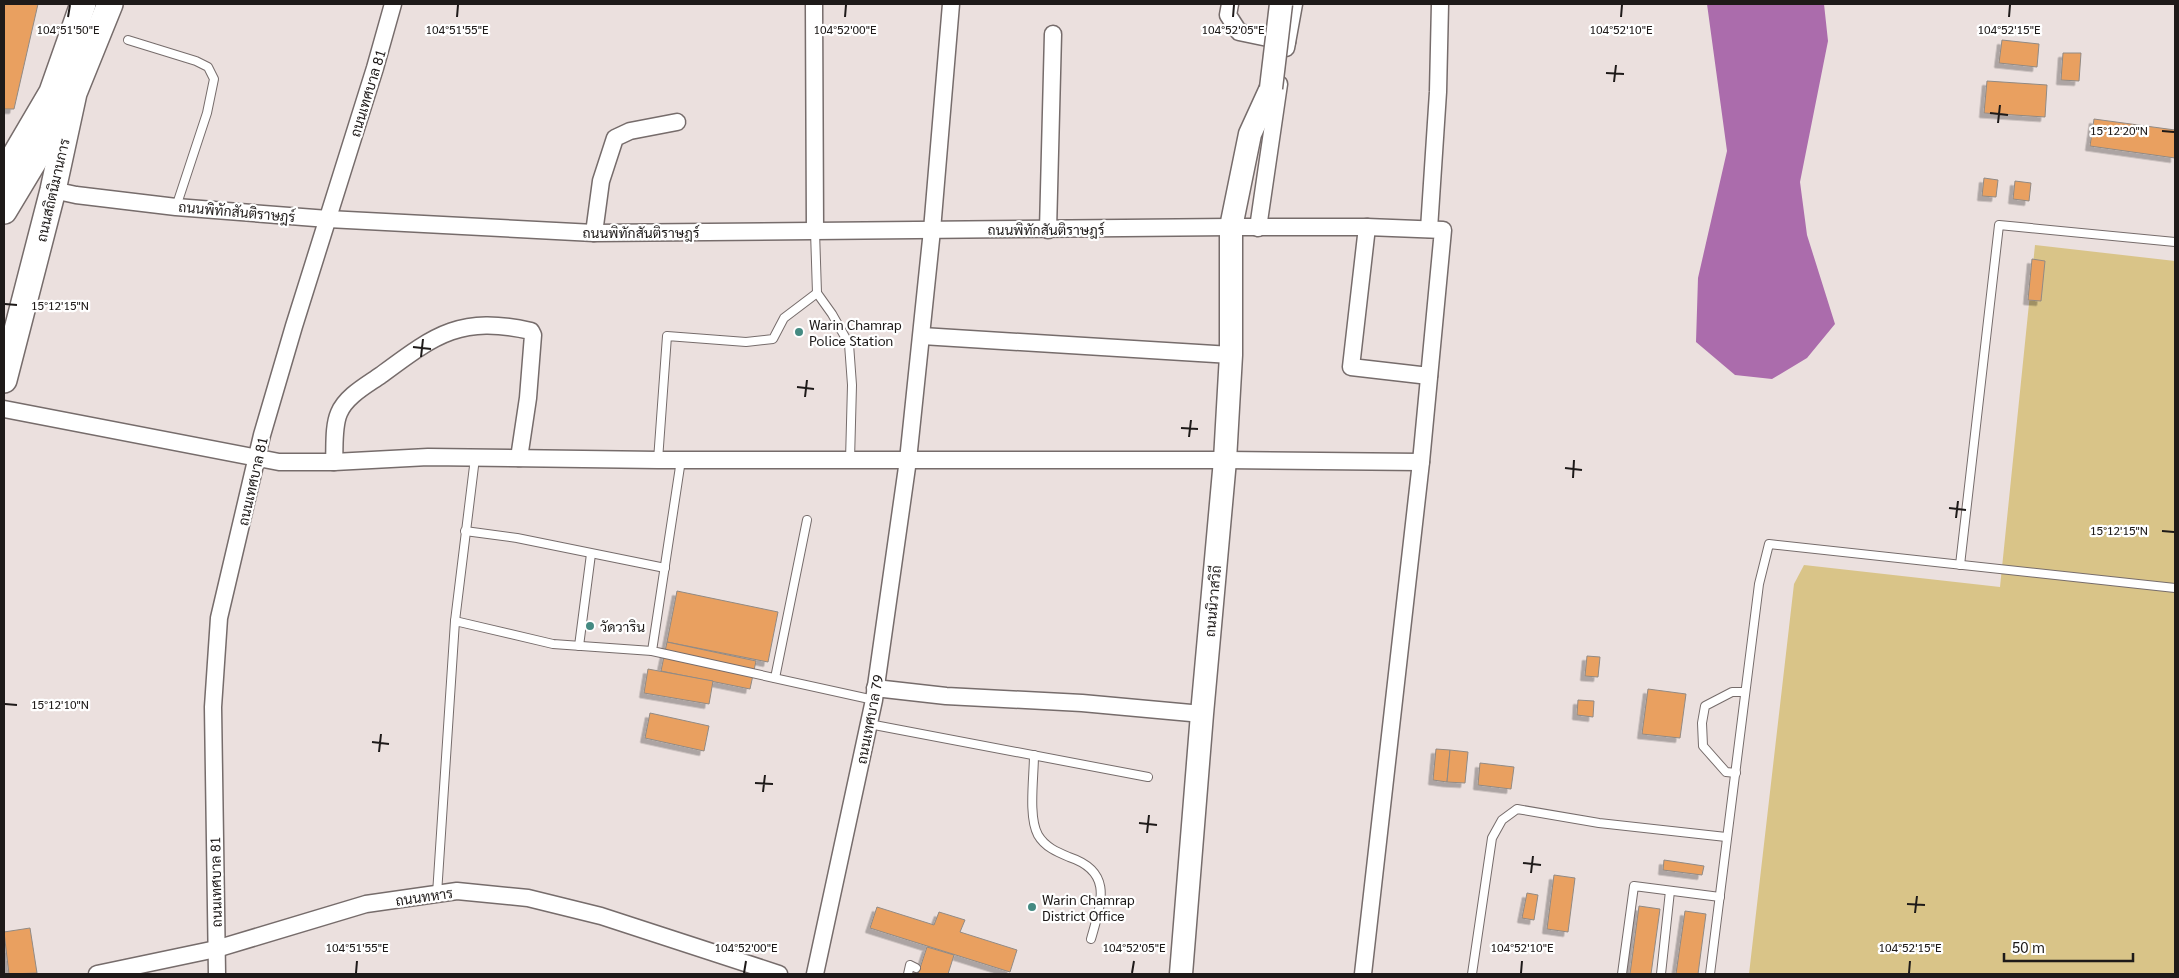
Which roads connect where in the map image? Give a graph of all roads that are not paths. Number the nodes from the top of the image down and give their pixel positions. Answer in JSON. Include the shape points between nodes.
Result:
{"nodes":[{"id":1,"x":83,"y":4,"type":"edge"},
{"id":2,"x":110,"y":4,"type":"edge"},
{"id":3,"x":393,"y":4,"type":"edge"},
{"id":4,"x":814,"y":4,"type":"edge"},
{"id":5,"x":951,"y":4,"type":"edge"},
{"id":6,"x":1230,"y":4,"type":"edge"},
{"id":7,"x":1282,"y":4,"type":"edge"},
{"id":8,"x":1294,"y":4,"type":"edge"},
{"id":9,"x":1440,"y":4,"type":"edge"},
{"id":10,"x":1053,"y":34,"type":"dead end"},
{"id":11,"x":128,"y":40,"type":"dead end"},
{"id":12,"x":1287,"y":42,"type":"junction"},
{"id":13,"x":74,"y":93,"type":"junction"},
{"id":14,"x":677,"y":122,"type":"dead end"},
{"id":15,"x":4,"y":173,"type":"edge"},
{"id":16,"x":53,"y":190,"type":"junction"},
{"id":17,"x":176,"y":207,"type":"junction"},
{"id":18,"x":4,"y":211,"type":"edge"},
{"id":19,"x":328,"y":219,"type":"junction"},
{"id":20,"x":1231,"y":227,"type":"junction"},
{"id":21,"x":1367,"y":227,"type":"junction"},
{"id":22,"x":1258,"y":228,"type":"junction"},
{"id":23,"x":815,"y":230,"type":"junction"},
{"id":24,"x":932,"y":230,"type":"junction"},
{"id":25,"x":1048,"y":230,"type":"junction"},
{"id":26,"x":1430,"y":230,"type":"junction"},
{"id":27,"x":594,"y":233,"type":"junction"},
{"id":28,"x":2175,"y":242,"type":"edge"},
{"id":29,"x":817,"y":293,"type":"junction"},
{"id":30,"x":922,"y":336,"type":"junction"},
{"id":31,"x":1232,"y":356,"type":"junction"},
{"id":32,"x":1429,"y":376,"type":"junction"},
{"id":33,"x":4,"y":380,"type":"edge"},
{"id":34,"x":4,"y":409,"type":"edge"},
{"id":35,"x":257,"y":458,"type":"junction"},
{"id":36,"x":476,"y":458,"type":"junction"},
{"id":37,"x":519,"y":458,"type":"junction"},
{"id":38,"x":658,"y":460,"type":"junction"},
{"id":39,"x":681,"y":460,"type":"junction"},
{"id":40,"x":850,"y":460,"type":"junction"},
{"id":41,"x":908,"y":460,"type":"junction"},
{"id":42,"x":1225,"y":460,"type":"junction"},
{"id":43,"x":334,"y":462,"type":"junction"},
{"id":44,"x":1422,"y":462,"type":"junction"},
{"id":45,"x":807,"y":520,"type":"dead end"},
{"id":46,"x":466,"y":531,"type":"junction"},
{"id":47,"x":591,"y":554,"type":"junction"},
{"id":48,"x":1960,"y":565,"type":"junction"},
{"id":49,"x":664,"y":568,"type":"junction"},
{"id":50,"x":2175,"y":588,"type":"edge"},
{"id":51,"x":455,"y":621,"type":"junction"},
{"id":52,"x":579,"y":646,"type":"junction"},
{"id":53,"x":652,"y":651,"type":"junction"},
{"id":54,"x":775,"y":678,"type":"junction"},
{"id":55,"x":1744,"y":692,"type":"junction"},
{"id":56,"x":875,"y":694,"type":"junction"},
{"id":57,"x":1202,"y":714,"type":"junction"},
{"id":58,"x":869,"y":724,"type":"junction"},
{"id":59,"x":1034,"y":756,"type":"junction"},
{"id":60,"x":1736,"y":773,"type":"junction"},
{"id":61,"x":1148,"y":777,"type":"dead end"},
{"id":62,"x":1726,"y":837,"type":"junction"},
{"id":63,"x":1670,"y":891,"type":"junction"},
{"id":64,"x":437,"y":894,"type":"junction"},
{"id":65,"x":1720,"y":897,"type":"junction"},
{"id":66,"x":1091,"y":939,"type":"dead end"},
{"id":67,"x":216,"y":949,"type":"junction"},
{"id":68,"x":916,"y":968,"type":"dead end"},
{"id":69,"x":96,"y":974,"type":"edge"},
{"id":70,"x":217,"y":974,"type":"edge"},
{"id":71,"x":779,"y":974,"type":"edge"},
{"id":72,"x":815,"y":974,"type":"edge"},
{"id":73,"x":908,"y":974,"type":"edge"},
{"id":74,"x":1181,"y":974,"type":"edge"},
{"id":75,"x":1364,"y":974,"type":"edge"},
{"id":76,"x":1472,"y":974,"type":"edge"},
{"id":77,"x":1622,"y":974,"type":"edge"},
{"id":78,"x":1661,"y":974,"type":"edge"},
{"id":79,"x":1710,"y":974,"type":"edge"}],
"edges":[{"from":1,"to":15,"type":"main road","via":[[52,92]]},
{"from":2,"to":13,"type":"main road","name":"ถนนสถิตนิมานการ"},
{"from":3,"to":19,"type":"street","name":"ถนนเทศบาล 81"},
{"from":4,"to":23,"type":"street"},
{"from":5,"to":24,"type":"street","name":"ถนนเทศบาล 79"},
{"from":6,"to":12,"type":"street","via":[[1228,15],[1240,32]]},
{"from":7,"to":20,"type":"main road","name":"ถนนนิวาสวิถี","bridge":true,"via":[[1271,88],[1250,134]]},
{"from":8,"to":12,"type":"street"},
{"from":9,"to":26,"type":"street"},
{"from":10,"to":25,"type":"street"},
{"from":11,"to":17,"type":"lane","via":[[196,61],[208,67],[214,79],[207,113]]},
{"from":12,"to":22,"type":"street"},
{"from":13,"to":16,"type":"main road","name":"ถนนสถิตนิมานการ"},
{"from":13,"to":18,"type":"main road"},
{"from":14,"to":27,"type":"street","via":[[630,131],[615,138],[602,181]]},
{"from":16,"to":17,"type":"street","name":"ถนนพิทักสันติราษฎร์","via":[[76,196]]},
{"from":16,"to":33,"type":"main road","name":"ถนนสถิตนิมานการ"},
{"from":17,"to":19,"type":"street","name":"ถนนพิทักสันติราษฎร์"},
{"from":19,"to":27,"type":"street","name":"ถนนพิทักสันติราษฎร์"},
{"from":19,"to":35,"type":"street","name":"ถนนเทศบาล 81"},
{"from":20,"to":22,"type":"street","name":"ถนนพิทักสันติราษฎร์"},
{"from":20,"to":25,"type":"street","name":"ถนนพิทักสันติราษฎร์"},
{"from":20,"to":31,"type":"main road","name":"ถนนนิวาสวิถี"},
{"from":21,"to":22,"type":"street","name":"ถนนพิทักสันติราษฎร์"},
{"from":21,"to":26,"type":"street","name":"ถนนพิทักสันติราษฎร์"},
{"from":21,"to":32,"type":"street","via":[[1351,367]]},
{"from":23,"to":24,"type":"street","name":"ถนนพิทักสันติราษฎร์"},
{"from":23,"to":27,"type":"street","name":"ถนนพิทักสันติราษฎร์"},
{"from":23,"to":29,"type":"lane"},
{"from":24,"to":25,"type":"street","name":"ถนนพิทักสันติราษฎร์"},
{"from":24,"to":30,"type":"street","name":"ถนนเทศบาล 79"},
{"from":26,"to":32,"type":"street","via":[[1443,230]]},
{"from":28,"to":48,"type":"lane","via":[[1999,225]]},
{"from":29,"to":38,"type":"lane","via":[[784,318],[773,339],[746,342],[667,336]]},
{"from":29,"to":40,"type":"lane","via":[[849,344],[852,385]]},
{"from":30,"to":31,"type":"street"},
{"from":30,"to":41,"type":"street","name":"ถนนเทศบาล 79"},
{"from":31,"to":42,"type":"main road","name":"ถนนนิวาสวิถี"},
{"from":32,"to":44,"type":"street"},
{"from":34,"to":35,"type":"street"},
{"from":35,"to":43,"type":"street","via":[[279,462]]},
{"from":35,"to":67,"type":"street","name":"ถนนเทศบาล 81","via":[[219,618],[213,706]]},
{"from":36,"to":37,"type":"street"},
{"from":36,"to":43,"type":"street"},
{"from":36,"to":46,"type":"lane"},
{"from":37,"to":38,"type":"street"},
{"from":37,"to":43,"type":"street","via":[[533,335],[531,331],[516,328],[478,326],[451,330],[428,341],[349,399],[338,415]]},
{"from":38,"to":39,"type":"street"},
{"from":39,"to":40,"type":"street"},
{"from":39,"to":49,"type":"lane"},
{"from":40,"to":41,"type":"street"},
{"from":41,"to":42,"type":"street"},
{"from":41,"to":56,"type":"street","name":"ถนนเทศบาล 79"},
{"from":42,"to":44,"type":"street"},
{"from":42,"to":57,"type":"main road","name":"ถนนนิวาสวิถี"},
{"from":44,"to":75,"type":"street"},
{"from":45,"to":54,"type":"lane"},
{"from":46,"to":47,"type":"lane"},
{"from":46,"to":51,"type":"lane"},
{"from":47,"to":49,"type":"lane"},
{"from":47,"to":52,"type":"lane"},
{"from":48,"to":50,"type":"lane"},
{"from":48,"to":55,"type":"lane","via":[[1770,544],[1759,584]]},
{"from":49,"to":53,"type":"lane"},
{"from":51,"to":52,"type":"lane","via":[[553,644]]},
{"from":51,"to":64,"type":"lane"},
{"from":52,"to":53,"type":"lane"},
{"from":53,"to":54,"type":"lane"},
{"from":54,"to":56,"type":"lane"},
{"from":55,"to":60,"type":"lane"},
{"from":55,"to":60,"type":"lane","via":[[1732,692],[1706,706],[1702,723],[1703,746],[1726,772]]},
{"from":56,"to":57,"type":"street","via":[[1082,703]]},
{"from":56,"to":58,"type":"street","name":"ถนนเทศบาล 79"},
{"from":57,"to":74,"type":"main road","name":"ถนนนิวาสวิถี"},
{"from":58,"to":59,"type":"lane"},
{"from":58,"to":72,"type":"street","name":"ถนนเทศบาล 79"},
{"from":59,"to":61,"type":"lane"},
{"from":59,"to":66,"type":"lane","via":[[1033,815],[1037,834],[1049,847],[1090,867],[1098,876],[1101,906]]},
{"from":60,"to":62,"type":"lane"},
{"from":62,"to":65,"type":"lane"},
{"from":62,"to":76,"type":"lane","via":[[1599,824],[1517,809],[1502,820],[1492,838]]},
{"from":63,"to":65,"type":"lane"},
{"from":63,"to":77,"type":"lane","via":[[1634,886]]},
{"from":63,"to":78,"type":"lane"},
{"from":64,"to":67,"type":"street","name":"ถนนทหาร","via":[[366,904]]},
{"from":64,"to":71,"type":"street","name":"ถนนทหาร","via":[[457,891],[537,900],[601,916]]},
{"from":65,"to":79,"type":"lane"},
{"from":67,"to":69,"type":"street","name":"ถนนทหาร"},
{"from":67,"to":70,"type":"street","name":"ถนนเทศบาล 81"},
{"from":68,"to":73,"type":"lane","via":[[910,965]]}]}
